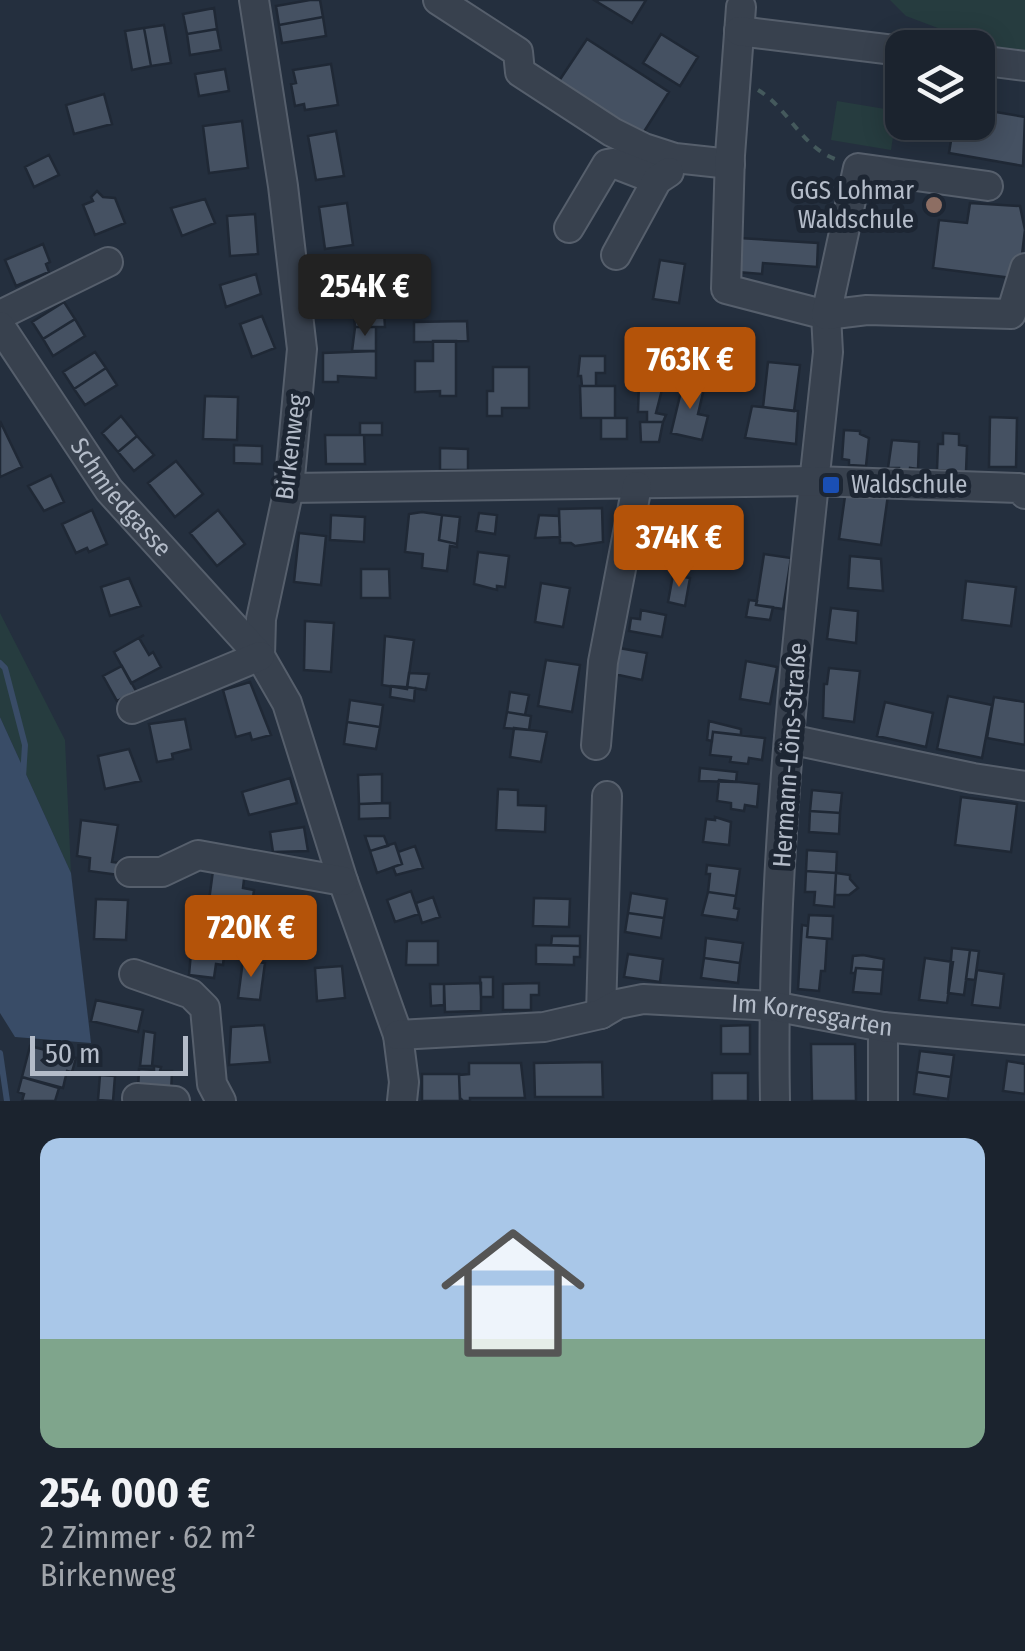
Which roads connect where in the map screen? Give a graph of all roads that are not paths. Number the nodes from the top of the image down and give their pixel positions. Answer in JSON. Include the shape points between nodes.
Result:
{"nodes":[{"id":1,"x":254,"y":0,"type":"edge"},
{"id":2,"x":438,"y":0,"type":"edge"},
{"id":3,"x":885,"y":48,"type":"edge"},
{"id":4,"x":995,"y":62,"type":"edge"},
{"id":5,"x":1025,"y":66,"type":"edge"},
{"id":6,"x":686,"y":159,"type":"junction"},
{"id":7,"x":730,"y":164,"type":"junction"},
{"id":8,"x":657,"y":180,"type":"junction"},
{"id":9,"x":988,"y":186,"type":"dead end"},
{"id":10,"x":569,"y":228,"type":"dead end"},
{"id":11,"x":616,"y":255,"type":"dead end"},
{"id":12,"x":108,"y":262,"type":"dead end"},
{"id":13,"x":1025,"y":268,"type":"edge"},
{"id":14,"x":0,"y":315,"type":"edge"},
{"id":15,"x":826,"y":315,"type":"junction"},
{"id":16,"x":0,"y":326,"type":"edge"},
{"id":17,"x":814,"y":481,"type":"junction"},
{"id":18,"x":638,"y":486,"type":"junction"},
{"id":19,"x":289,"y":488,"type":"junction"},
{"id":20,"x":1025,"y":494,"type":"edge"},
{"id":21,"x":260,"y":656,"type":"junction"},
{"id":22,"x":132,"y":709,"type":"dead end"},
{"id":23,"x":590,"y":734,"type":"dead end"},
{"id":24,"x":789,"y":739,"type":"junction"},
{"id":25,"x":1025,"y":786,"type":"edge"},
{"id":26,"x":607,"y":796,"type":"dead end"},
{"id":27,"x":130,"y":872,"type":"dead end"},
{"id":28,"x":343,"y":881,"type":"junction"},
{"id":29,"x":134,"y":974,"type":"dead end"},
{"id":30,"x":773,"y":1006,"type":"junction"},
{"id":31,"x":602,"y":1014,"type":"junction"},
{"id":32,"x":883,"y":1026,"type":"junction"},
{"id":33,"x":398,"y":1034,"type":"junction"},
{"id":34,"x":1025,"y":1040,"type":"edge"},
{"id":35,"x":136,"y":1098,"type":"dead end"},
{"id":36,"x":174,"y":1101,"type":"edge"},
{"id":37,"x":220,"y":1101,"type":"edge"},
{"id":38,"x":402,"y":1101,"type":"edge"},
{"id":39,"x":775,"y":1101,"type":"edge"},
{"id":40,"x":884,"y":1101,"type":"edge"}],
"edges":[{"from":1,"to":19,"type":"street","name":"Birkenweg","via":[[302,349]]},
{"from":2,"to":6,"type":"street","via":[[518,52],[520,72],[612,132]]},
{"from":3,"to":7,"type":"street","via":[[740,19]]},
{"from":4,"to":5,"type":"street"},
{"from":6,"to":7,"type":"street"},
{"from":6,"to":8,"type":"street"},
{"from":7,"to":15,"type":"street","via":[[726,289]]},
{"from":8,"to":10,"type":"street","via":[[607,164]]},
{"from":8,"to":11,"type":"street"},
{"from":9,"to":15,"type":"street","name":"Hermann-Löns-Straße","via":[[858,168]]},
{"from":12,"to":14,"type":"street"},
{"from":13,"to":15,"type":"street","via":[[1011,314]]},
{"from":15,"to":17,"type":"street","name":"Hermann-Löns-Straße"},
{"from":16,"to":21,"type":"street","name":"Schmiedgasse","via":[[108,490]]},
{"from":17,"to":18,"type":"street"},
{"from":17,"to":20,"type":"street","via":[[1019,488]]},
{"from":17,"to":24,"type":"street","name":"Hermann-Löns-Straße"},
{"from":18,"to":19,"type":"street"},
{"from":18,"to":23,"type":"street"},
{"from":19,"to":21,"type":"street","name":"Birkenweg","via":[[261,620]]},
{"from":21,"to":22,"type":"street"},
{"from":21,"to":28,"type":"street","name":"Schmiedgasse","via":[[287,703]]},
{"from":24,"to":25,"type":"street"},
{"from":24,"to":30,"type":"street","name":"Hermann-Löns-Straße"},
{"from":26,"to":31,"type":"street"},
{"from":27,"to":28,"type":"street","via":[[162,872],[198,854]]},
{"from":28,"to":33,"type":"street","name":"Schmiedgasse"},
{"from":29,"to":37,"type":"street","via":[[191,994],[205,1008],[212,1084]]},
{"from":30,"to":31,"type":"street","name":"Im Korresgarten","via":[[643,999]]},
{"from":30,"to":32,"type":"street","name":"Im Korresgarten"},
{"from":30,"to":39,"type":"street","name":"Hermann-Löns-Straße"},
{"from":31,"to":33,"type":"street","name":"Im Korresgarten","via":[[509,1031]]},
{"from":32,"to":34,"type":"street","name":"Im Korresgarten"},
{"from":32,"to":40,"type":"street"},
{"from":33,"to":38,"type":"street","name":"Schmiedgasse"},
{"from":35,"to":36,"type":"street"}]}
